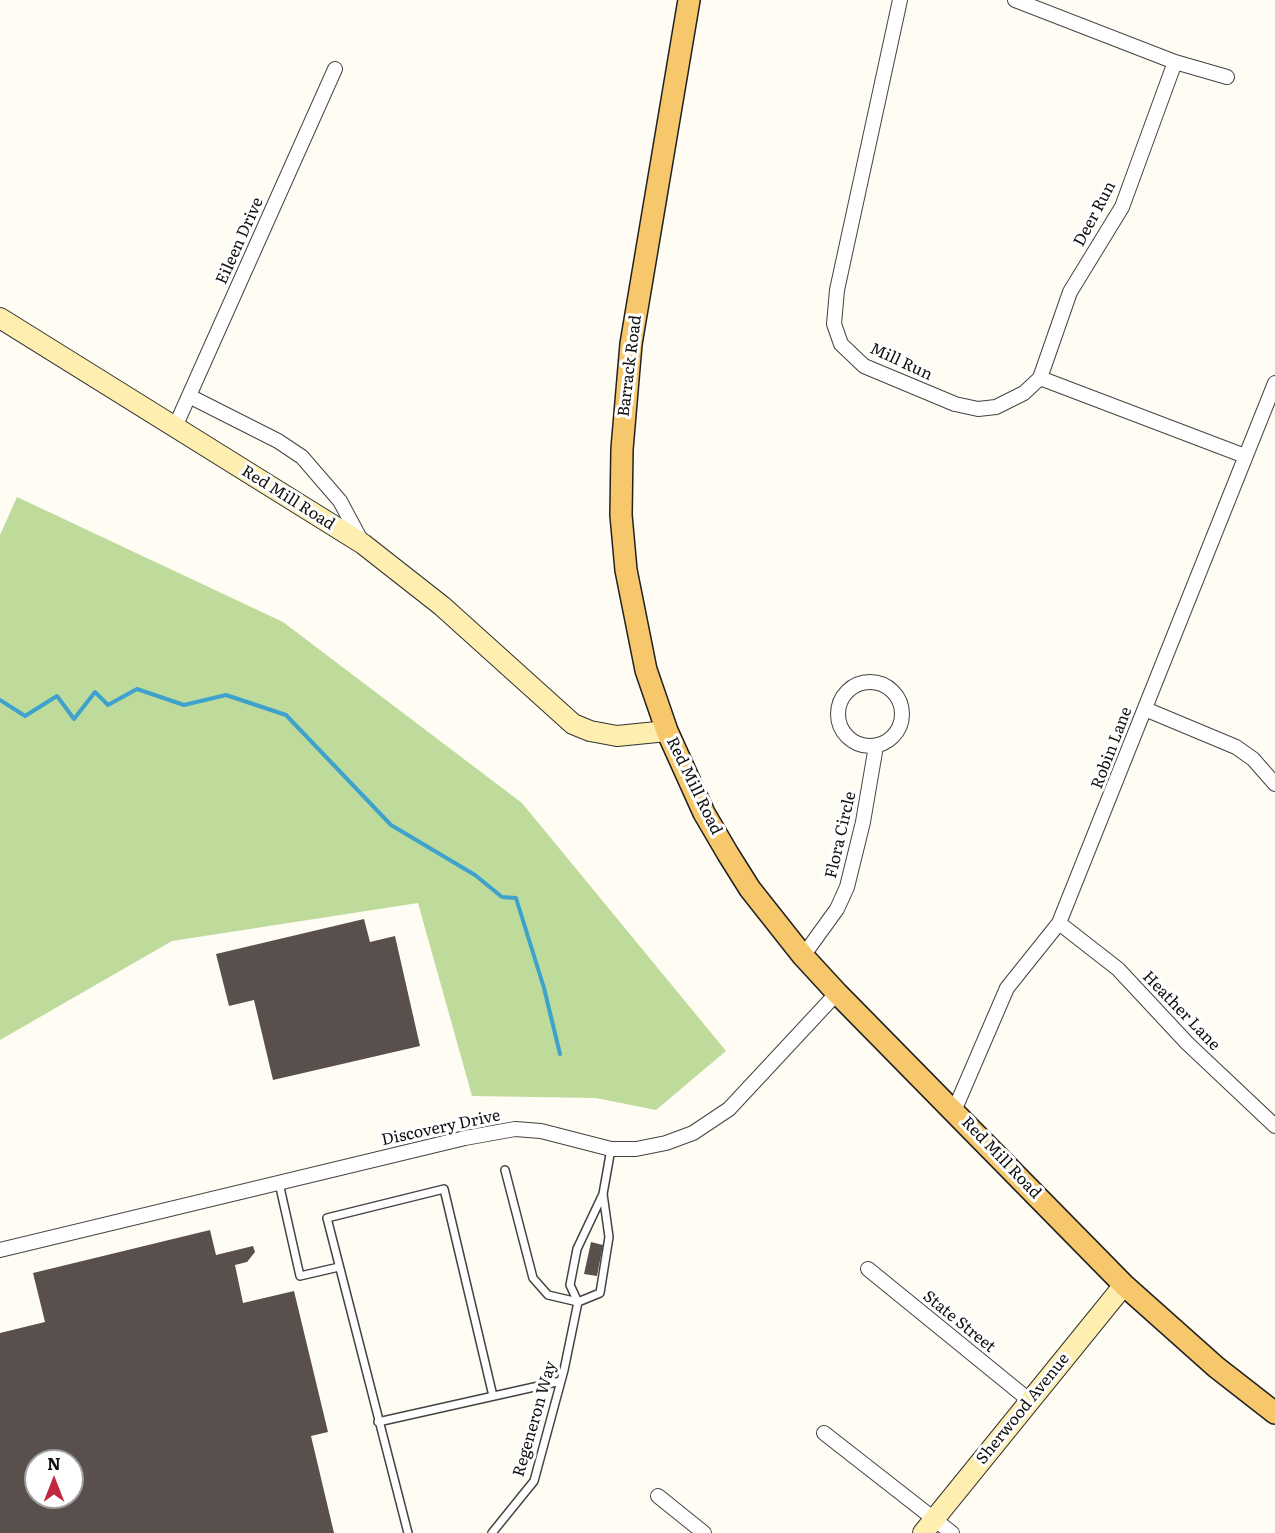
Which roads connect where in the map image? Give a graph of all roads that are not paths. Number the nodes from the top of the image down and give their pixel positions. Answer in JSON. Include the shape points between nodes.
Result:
{"nodes":[{"id":1,"x":690,"y":0,"type":"edge"},
{"id":2,"x":900,"y":0,"type":"edge"},
{"id":3,"x":1015,"y":0,"type":"edge"},
{"id":4,"x":1175,"y":62,"type":"junction"},
{"id":5,"x":335,"y":69,"type":"dead end"},
{"id":6,"x":1227,"y":77,"type":"dead end"},
{"id":7,"x":0,"y":318,"type":"edge"},
{"id":8,"x":1040,"y":378,"type":"junction"},
{"id":9,"x":1275,"y":383,"type":"edge"},
{"id":10,"x":189,"y":396,"type":"junction"},
{"id":11,"x":175,"y":427,"type":"junction"},
{"id":12,"x":1245,"y":456,"type":"junction"},
{"id":13,"x":363,"y":544,"type":"junction"},
{"id":14,"x":1145,"y":709,"type":"junction"},
{"id":15,"x":667,"y":731,"type":"junction"},
{"id":16,"x":876,"y":746,"type":"junction"},
{"id":17,"x":1275,"y":784,"type":"edge"},
{"id":18,"x":1059,"y":923,"type":"junction"},
{"id":19,"x":803,"y":956,"type":"junction"},
{"id":20,"x":837,"y":993,"type":"junction"},
{"id":21,"x":954,"y":1111,"type":"junction"},
{"id":22,"x":1275,"y":1126,"type":"edge"},
{"id":23,"x":611,"y":1149,"type":"junction"},
{"id":24,"x":504,"y":1170,"type":"dead end"},
{"id":25,"x":279,"y":1183,"type":"junction"},
{"id":26,"x":603,"y":1194,"type":"junction"},
{"id":27,"x":0,"y":1250,"type":"edge"},
{"id":28,"x":339,"y":1267,"type":"junction"},
{"id":29,"x":868,"y":1269,"type":"dead end"},
{"id":30,"x":1124,"y":1285,"type":"junction"},
{"id":31,"x":578,"y":1302,"type":"junction"},
{"id":32,"x":561,"y":1381,"type":"junction"},
{"id":33,"x":493,"y":1396,"type":"junction"},
{"id":34,"x":1029,"y":1400,"type":"junction"},
{"id":35,"x":1275,"y":1413,"type":"edge"},
{"id":36,"x":378,"y":1422,"type":"junction"},
{"id":37,"x":824,"y":1432,"type":"dead end"},
{"id":38,"x":658,"y":1496,"type":"dead end"},
{"id":39,"x":928,"y":1526,"type":"edge"},
{"id":40,"x":408,"y":1533,"type":"edge"},
{"id":41,"x":492,"y":1533,"type":"edge"},
{"id":42,"x":704,"y":1533,"type":"edge"},
{"id":43,"x":952,"y":1533,"type":"edge"}],
"edges":[{"from":1,"to":15,"type":"main road","name":"Barrack Road","via":[[631,344],[622,449],[621,515],[631,599],[646,670]]},
{"from":2,"to":8,"type":"street","name":"Mill Run","via":[[837,290],[837,334],[841,344],[864,366],[955,404],[978,409],[996,407],[1024,393]]},
{"from":3,"to":4,"type":"street"},
{"from":4,"to":6,"type":"street"},
{"from":4,"to":8,"type":"street","name":"Deer Run","via":[[1122,207],[1070,292]]},
{"from":5,"to":10,"type":"street","name":"Eileen Drive"},
{"from":7,"to":11,"type":"street","name":"Red Mill Road"},
{"from":8,"to":12,"type":"street"},
{"from":9,"to":12,"type":"street","name":"Robin Lane"},
{"from":10,"to":11,"type":"street","name":"Eileen Drive"},
{"from":10,"to":13,"type":"street","via":[[302,457],[340,501]]},
{"from":11,"to":13,"type":"street","name":"Red Mill Road"},
{"from":12,"to":14,"type":"street","name":"Robin Lane"},
{"from":13,"to":15,"type":"street","name":"Red Mill Road","via":[[442,606],[573,724],[616,736]]},
{"from":14,"to":17,"type":"street","via":[[1236,747]]},
{"from":14,"to":18,"type":"street","name":"Robin Lane"},
{"from":15,"to":19,"type":"main road","name":"Red Mill Road","via":[[704,813],[744,880]]},
{"from":16,"to":16,"type":"street","via":[[894,736],[900,727],[901,706],[889,688],[869,682],[858,684],[842,697],[838,718],[846,737],[865,746]]},
{"from":16,"to":19,"type":"street","name":"Flora Circle","via":[[847,887],[837,909]]},
{"from":18,"to":21,"type":"street","name":"Robin Lane","via":[[1007,988]]},
{"from":18,"to":22,"type":"street","name":"Heather Lane","via":[[1118,969],[1187,1043]]},
{"from":19,"to":20,"type":"main road","name":"Red Mill Road"},
{"from":20,"to":21,"type":"main road","name":"Red Mill Road"},
{"from":20,"to":23,"type":"street","name":"Discovery Drive","via":[[729,1109],[693,1133],[666,1143]]},
{"from":21,"to":30,"type":"main road","name":"Red Mill Road"},
{"from":23,"to":25,"type":"street","name":"Discovery Drive","via":[[541,1131],[515,1129]]},
{"from":23,"to":26,"type":"lane","name":"Regeneron Way"},
{"from":24,"to":31,"type":"lane","via":[[533,1278],[548,1295]]},
{"from":25,"to":27,"type":"street","name":"Discovery Drive"},
{"from":25,"to":28,"type":"lane","via":[[300,1276]]},
{"from":26,"to":31,"type":"lane","name":"Regeneron Way","via":[[577,1249],[570,1285]]},
{"from":26,"to":31,"type":"lane","name":"Regeneron Way","via":[[609,1237],[600,1293]]},
{"from":28,"to":33,"type":"lane","via":[[327,1218],[444,1189]]},
{"from":28,"to":36,"type":"lane"},
{"from":29,"to":34,"type":"street","name":"State Street"},
{"from":30,"to":34,"type":"street","name":"Sherwood Avenue"},
{"from":30,"to":35,"type":"main road","name":"Red Mill Road","via":[[1215,1367]]},
{"from":31,"to":32,"type":"lane","name":"Regeneron Way"},
{"from":32,"to":33,"type":"lane"},
{"from":32,"to":41,"type":"lane","name":"Regeneron Way","via":[[534,1481]]},
{"from":33,"to":36,"type":"lane"},
{"from":34,"to":39,"type":"street","name":"Sherwood Avenue"},
{"from":36,"to":40,"type":"lane"},
{"from":37,"to":39,"type":"street"},
{"from":38,"to":42,"type":"street"},
{"from":39,"to":43,"type":"street"}]}
